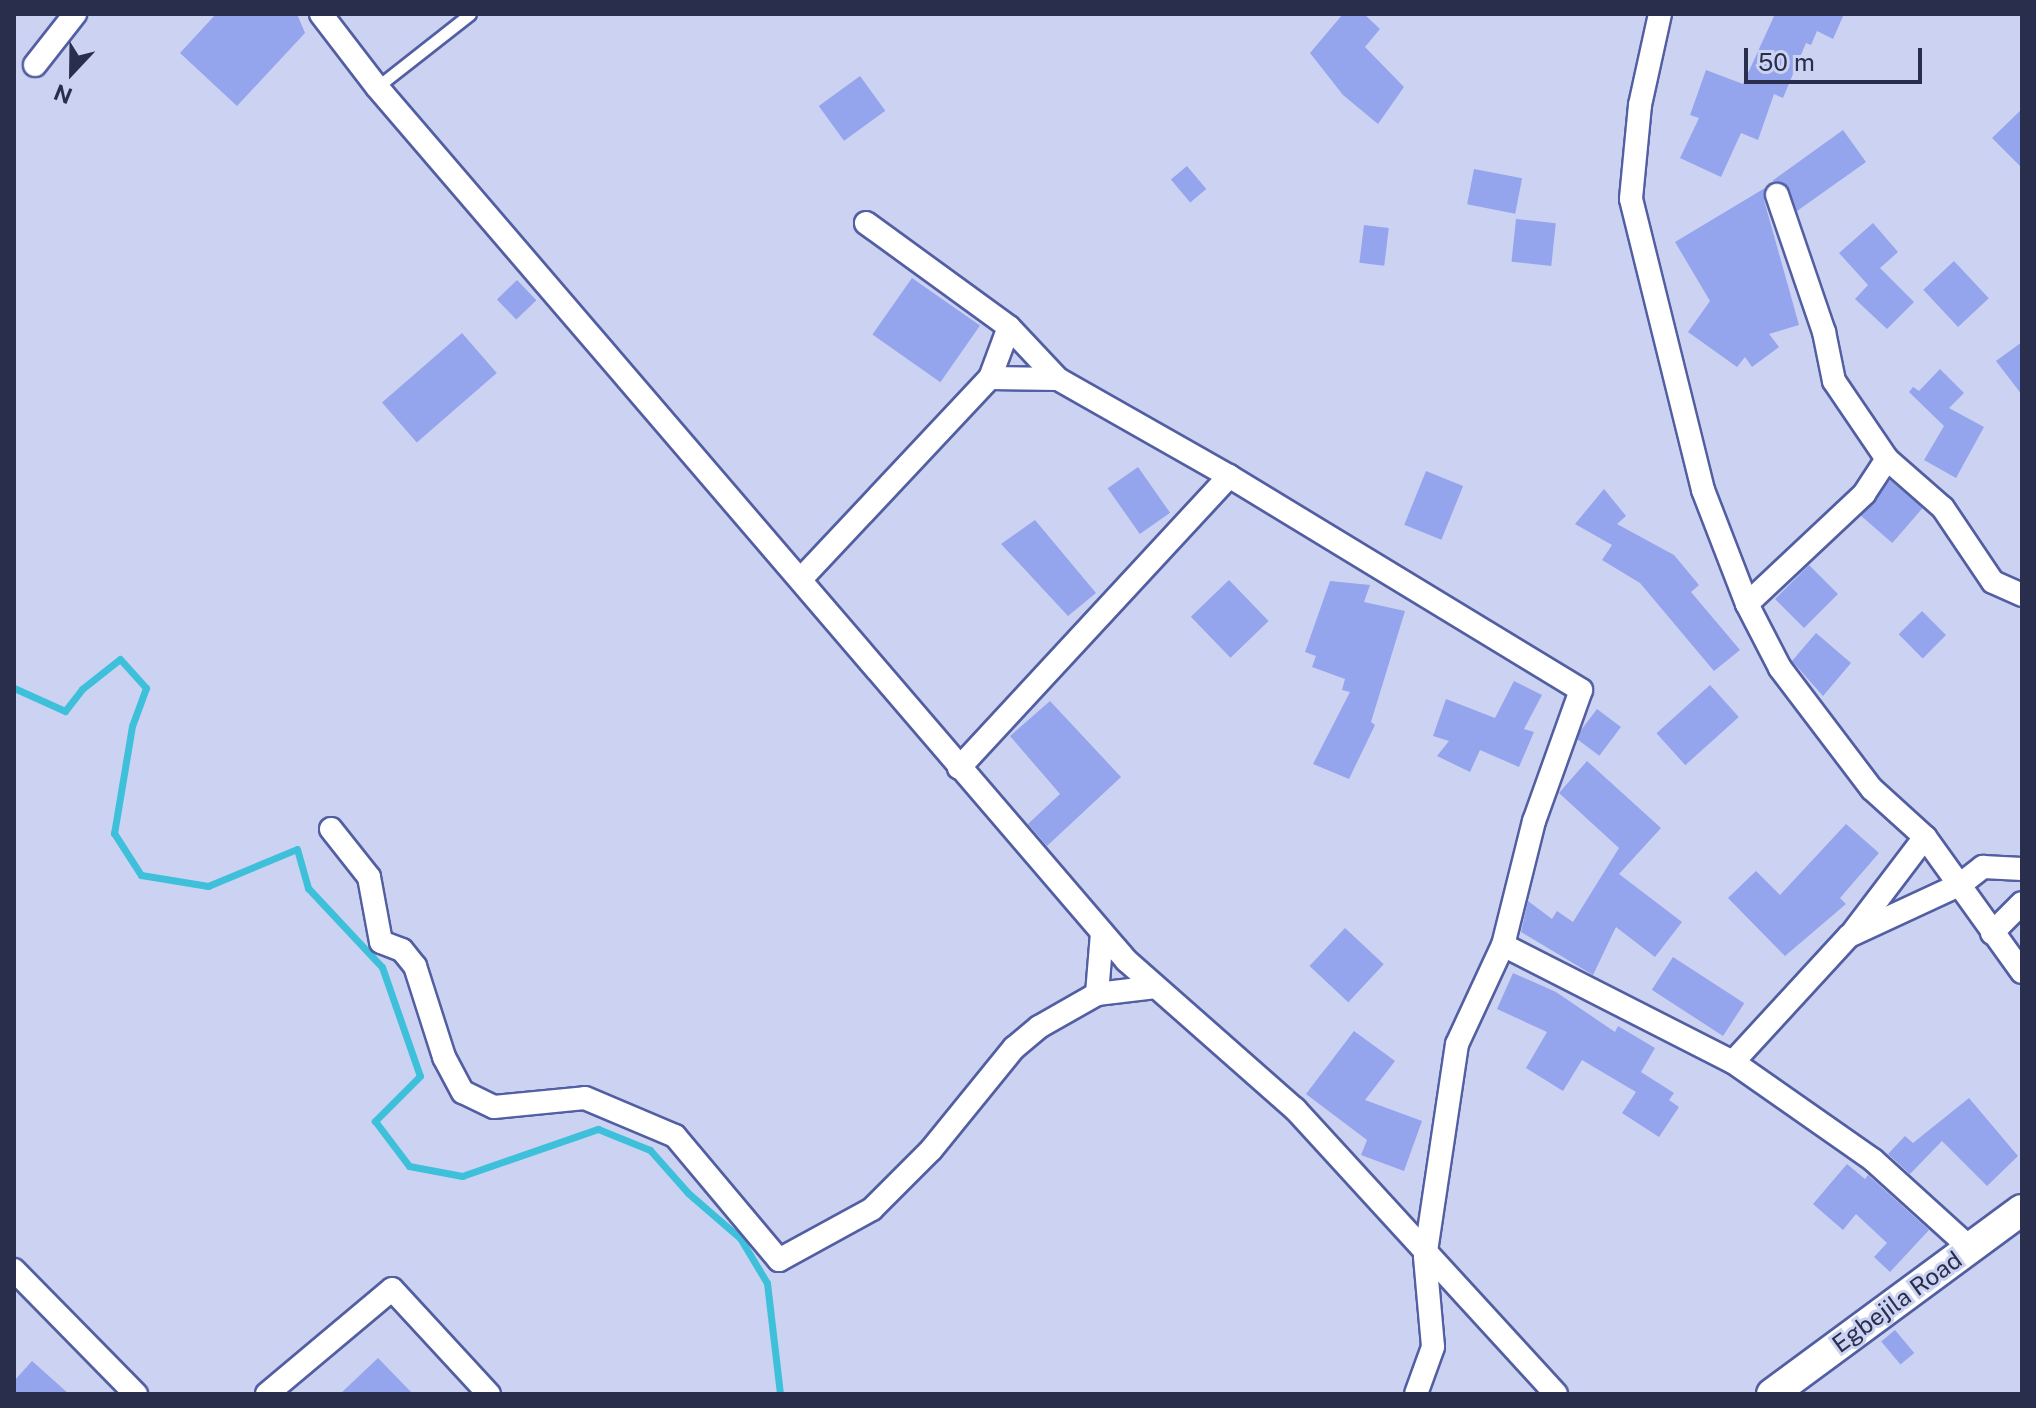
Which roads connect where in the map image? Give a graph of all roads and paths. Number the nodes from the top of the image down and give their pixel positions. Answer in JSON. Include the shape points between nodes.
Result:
{"nodes":[{"id":1,"x":75,"y":14,"type":"edge"},
{"id":2,"x":321,"y":14,"type":"edge"},
{"id":3,"x":470,"y":14,"type":"edge"},
{"id":4,"x":1660,"y":14,"type":"edge"},
{"id":5,"x":35,"y":65,"type":"dead end"},
{"id":6,"x":377,"y":87,"type":"junction"},
{"id":7,"x":1777,"y":195,"type":"dead end"},
{"id":8,"x":866,"y":223,"type":"dead end"},
{"id":9,"x":1009,"y":327,"type":"junction"},
{"id":10,"x":990,"y":378,"type":"junction"},
{"id":11,"x":1058,"y":379,"type":"junction"},
{"id":12,"x":1887,"y":459,"type":"junction"},
{"id":13,"x":1229,"y":476,"type":"junction"},
{"id":14,"x":801,"y":579,"type":"junction"},
{"id":15,"x":2022,"y":595,"type":"edge"},
{"id":16,"x":1747,"y":604,"type":"junction"},
{"id":17,"x":959,"y":768,"type":"junction"},
{"id":18,"x":331,"y":829,"type":"dead end"},
{"id":19,"x":1925,"y":837,"type":"junction"},
{"id":20,"x":2022,"y":869,"type":"edge"},
{"id":21,"x":1961,"y":884,"type":"junction"},
{"id":22,"x":2022,"y":903,"type":"edge"},
{"id":23,"x":1102,"y":933,"type":"junction"},
{"id":24,"x":1992,"y":933,"type":"junction"},
{"id":25,"x":1849,"y":936,"type":"junction"},
{"id":26,"x":1503,"y":945,"type":"junction"},
{"id":27,"x":2022,"y":972,"type":"edge"},
{"id":28,"x":1156,"y":987,"type":"junction"},
{"id":29,"x":1097,"y":994,"type":"junction"},
{"id":30,"x":1733,"y":1062,"type":"junction"},
{"id":31,"x":2022,"y":1210,"type":"edge"},
{"id":32,"x":1971,"y":1249,"type":"junction"},
{"id":33,"x":1425,"y":1257,"type":"junction"},
{"id":34,"x":14,"y":1270,"type":"edge"},
{"id":35,"x":136,"y":1394,"type":"edge"},
{"id":36,"x":267,"y":1394,"type":"edge"},
{"id":37,"x":489,"y":1394,"type":"edge"},
{"id":38,"x":1416,"y":1394,"type":"edge"},
{"id":39,"x":1556,"y":1394,"type":"edge"},
{"id":40,"x":1772,"y":1394,"type":"edge"}],
"edges":[{"from":1,"to":5,"type":"street"},
{"from":2,"to":6,"type":"street"},
{"from":3,"to":6,"type":"lane"},
{"from":4,"to":16,"type":"street","via":[[1640,105],[1631,199],[1703,490]]},
{"from":6,"to":14,"type":"street"},
{"from":7,"to":12,"type":"street","via":[[1824,332],[1834,381]]},
{"from":8,"to":9,"type":"street"},
{"from":9,"to":10,"type":"street"},
{"from":9,"to":11,"type":"street"},
{"from":10,"to":11,"type":"street"},
{"from":10,"to":14,"type":"street"},
{"from":11,"to":13,"type":"street"},
{"from":12,"to":15,"type":"street","via":[[1943,508],[1993,582]]},
{"from":12,"to":16,"type":"street","via":[[1864,494]]},
{"from":13,"to":17,"type":"street"},
{"from":13,"to":26,"type":"street","via":[[1581,690],[1534,821]]},
{"from":14,"to":17,"type":"street"},
{"from":16,"to":19,"type":"street","via":[[1764,642],[1804,703],[1885,804]]},
{"from":17,"to":23,"type":"street"},
{"from":18,"to":29,"type":"street","via":[[369,877],[381,942],[402,950],[415,966],[444,1057],[463,1092],[494,1107],[585,1098],[675,1136],[779,1260],[872,1209],[931,1150],[1014,1048]]},
{"from":19,"to":21,"type":"street"},
{"from":19,"to":25,"type":"street"},
{"from":20,"to":21,"type":"street","via":[[1983,867]]},
{"from":21,"to":24,"type":"street"},
{"from":21,"to":25,"type":"street"},
{"from":22,"to":24,"type":"street"},
{"from":23,"to":28,"type":"street"},
{"from":23,"to":29,"type":"street"},
{"from":24,"to":27,"type":"street"},
{"from":25,"to":30,"type":"street"},
{"from":26,"to":30,"type":"street"},
{"from":26,"to":33,"type":"street","via":[[1457,1044]]},
{"from":28,"to":29,"type":"street"},
{"from":28,"to":33,"type":"street","via":[[1295,1109]]},
{"from":30,"to":32,"type":"street","via":[[1873,1160]]},
{"from":31,"to":32,"type":"street","name":"Egbejila Road"},
{"from":32,"to":40,"type":"street","name":"Egbejila Road"},
{"from":33,"to":38,"type":"street","via":[[1433,1347]]},
{"from":33,"to":39,"type":"street"},
{"from":34,"to":35,"type":"street"},
{"from":36,"to":37,"type":"street","via":[[392,1289]]}]}
